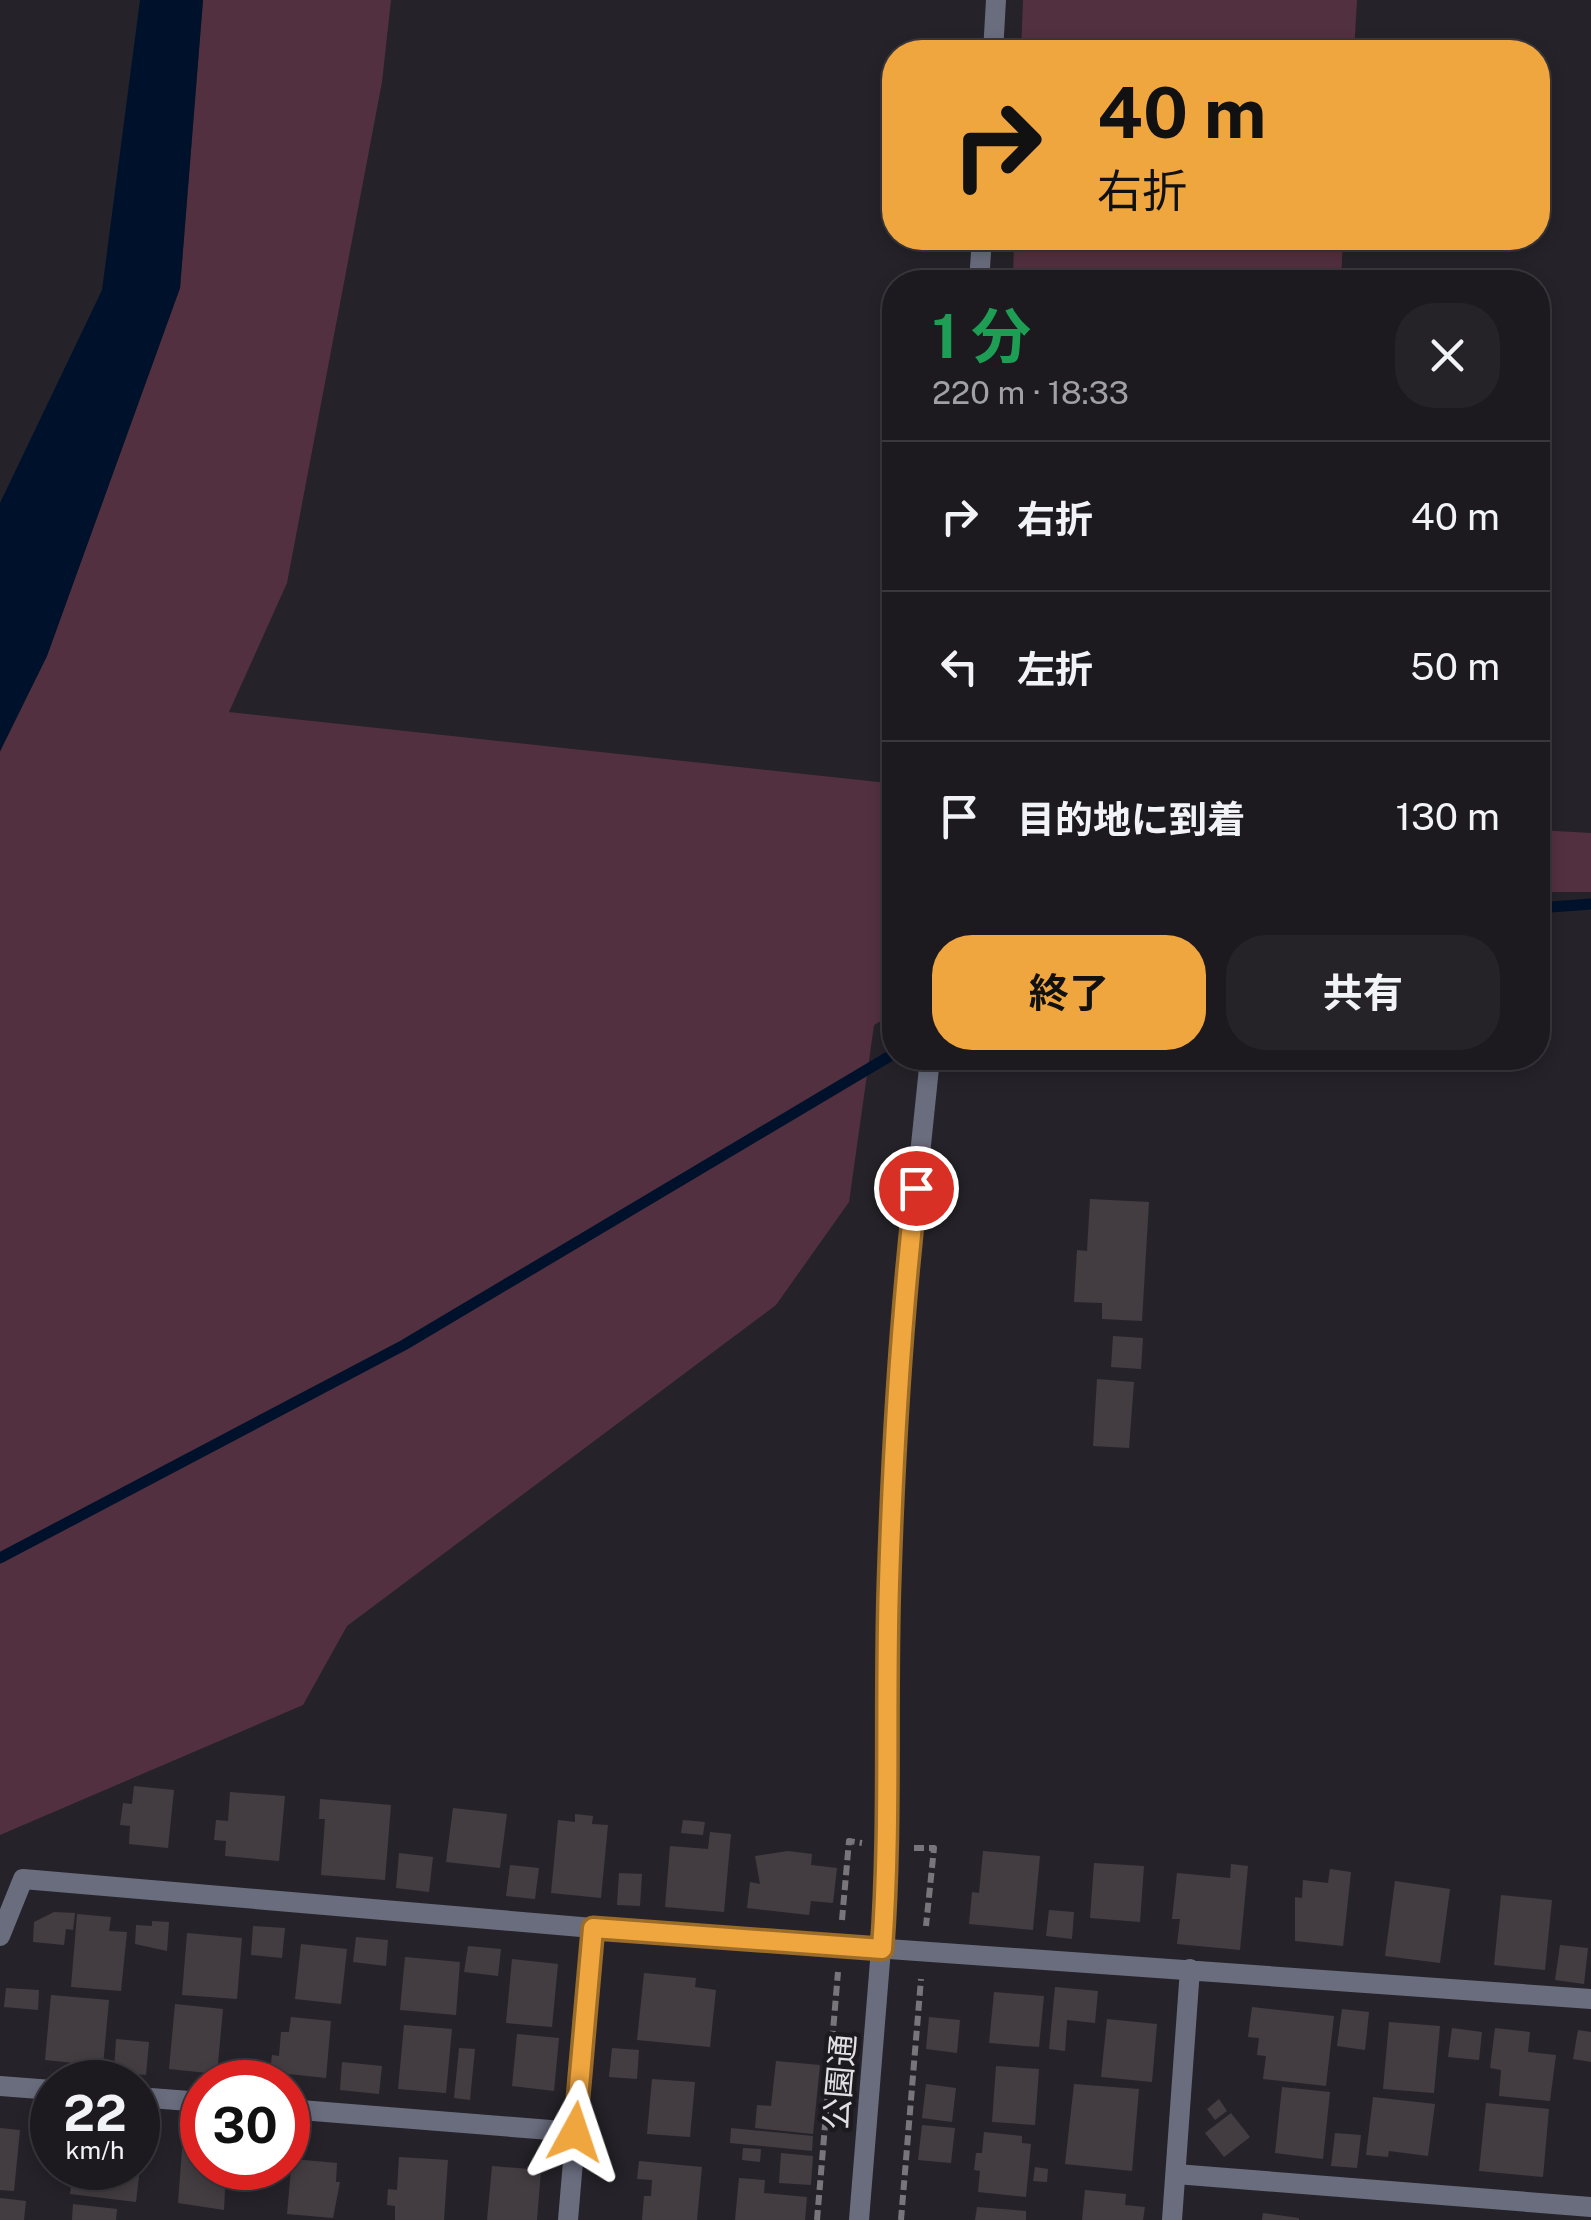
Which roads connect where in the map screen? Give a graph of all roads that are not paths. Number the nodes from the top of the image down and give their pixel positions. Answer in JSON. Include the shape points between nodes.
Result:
{"nodes":[{"id":1,"x":996,"y":0,"type":"edge"},
{"id":2,"x":994,"y":40,"type":"edge"},
{"id":3,"x":929,"y":1070,"type":"edge"},
{"id":4,"x":593,"y":1928,"type":"junction"},
{"id":5,"x":0,"y":1936,"type":"edge"},
{"id":6,"x":882,"y":1949,"type":"junction"},
{"id":7,"x":1190,"y":1969,"type":"junction"},
{"id":8,"x":1591,"y":1999,"type":"edge"},
{"id":9,"x":0,"y":2086,"type":"edge"},
{"id":10,"x":30,"y":2088,"type":"edge"},
{"id":11,"x":310,"y":2111,"type":"edge"},
{"id":12,"x":575,"y":2132,"type":"junction"},
{"id":13,"x":1176,"y":2174,"type":"junction"},
{"id":14,"x":1591,"y":2207,"type":"edge"},
{"id":15,"x":568,"y":2220,"type":"edge"},
{"id":16,"x":859,"y":2220,"type":"edge"},
{"id":17,"x":1172,"y":2220,"type":"edge"}],
"edges":[{"from":1,"to":2,"type":"street"},
{"from":3,"to":6,"type":"street","name":"公園通","via":[[900,1338]]},
{"from":4,"to":5,"type":"street","via":[[23,1879]]},
{"from":4,"to":6,"type":"street"},
{"from":4,"to":12,"type":"street"},
{"from":6,"to":7,"type":"street"},
{"from":6,"to":16,"type":"street","name":"公園通"},
{"from":7,"to":8,"type":"street"},
{"from":7,"to":13,"type":"street"},
{"from":9,"to":10,"type":"street"},
{"from":11,"to":12,"type":"street"},
{"from":12,"to":15,"type":"street"},
{"from":13,"to":14,"type":"street"},
{"from":13,"to":17,"type":"street"}]}
